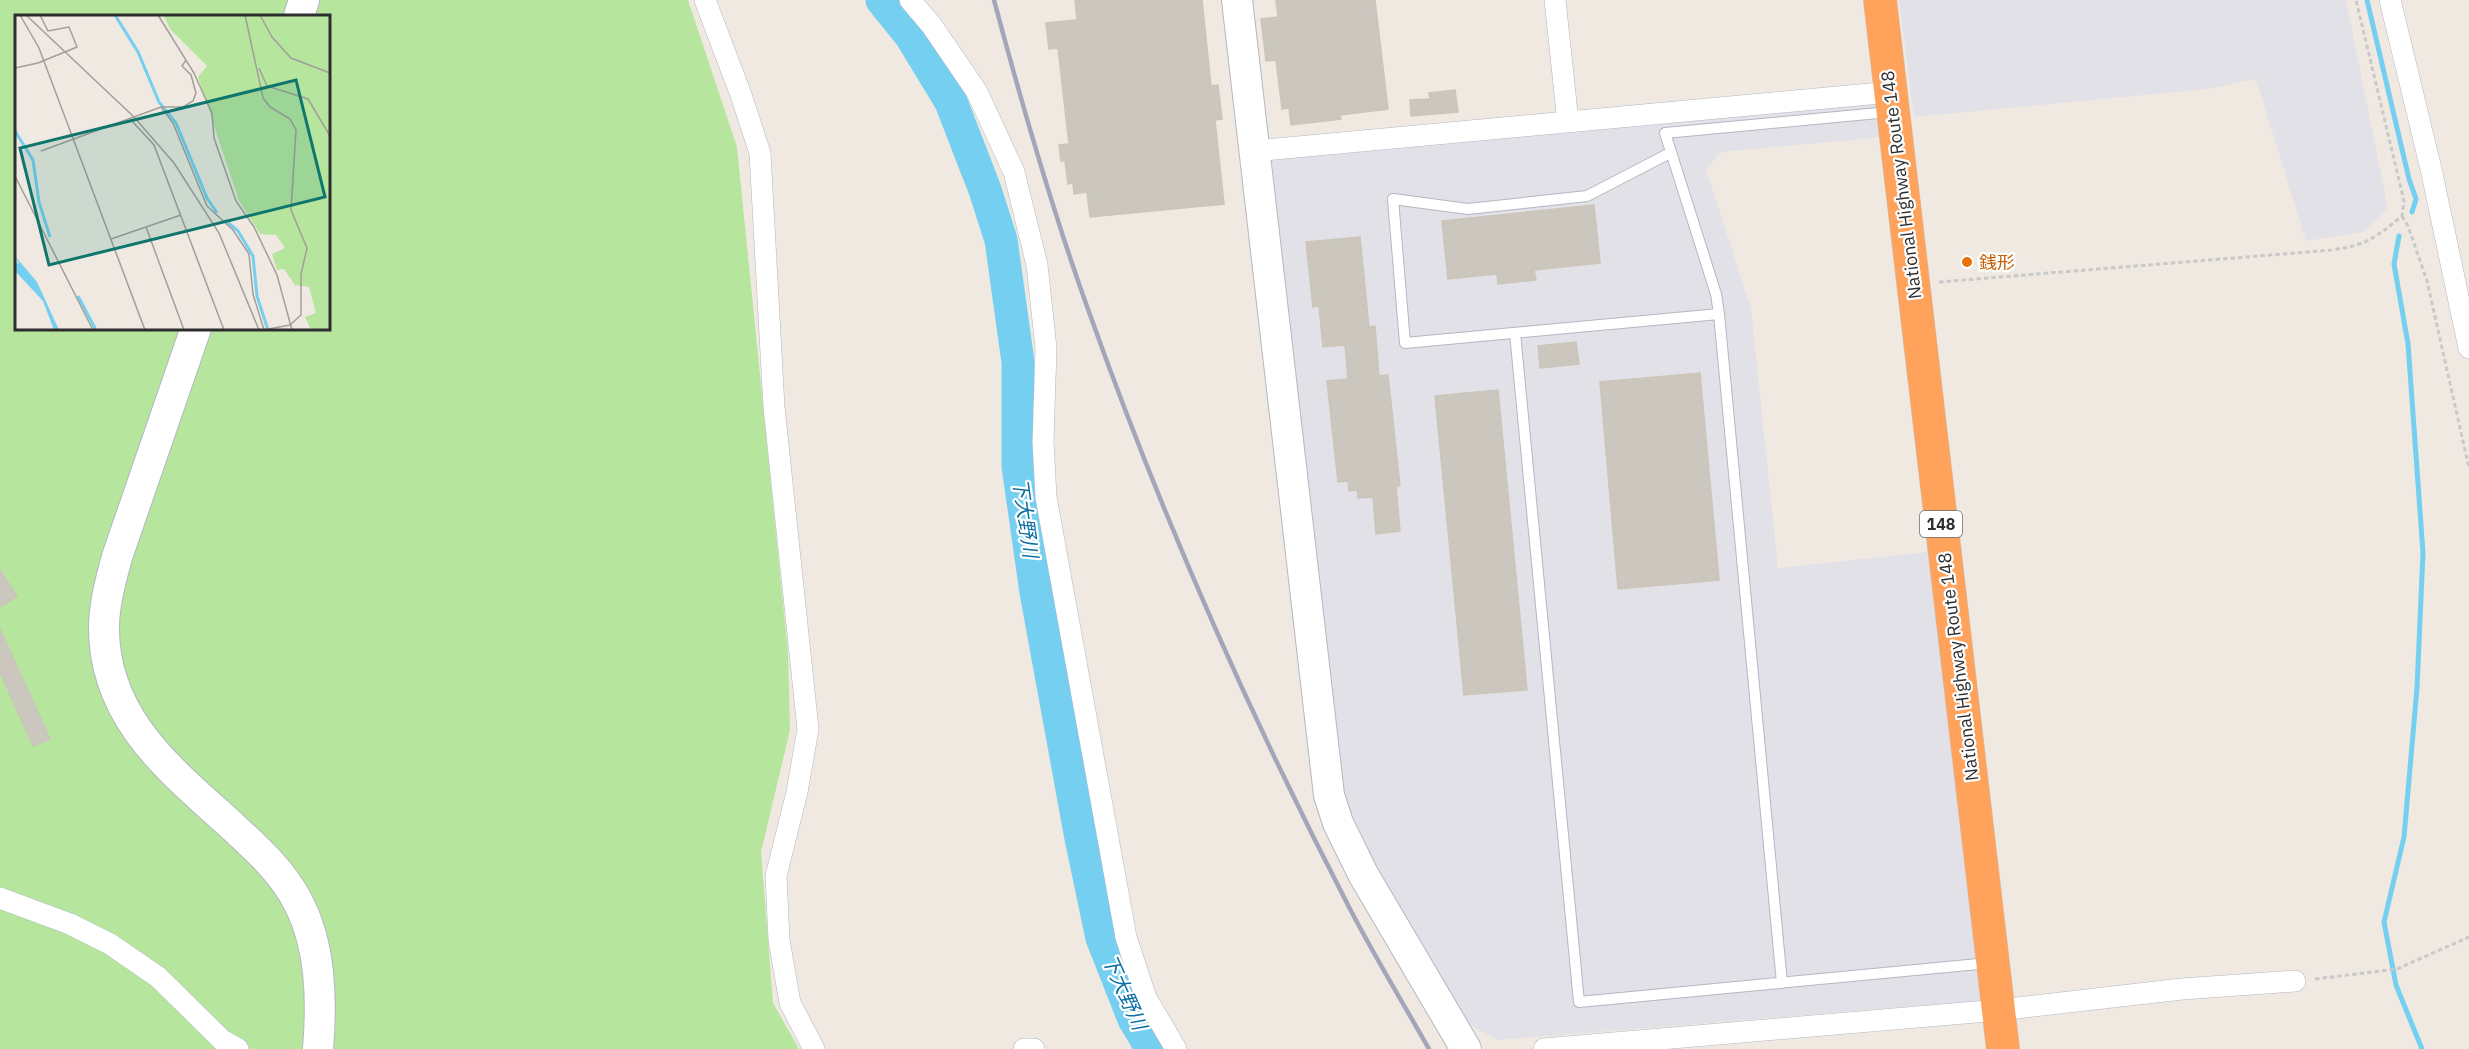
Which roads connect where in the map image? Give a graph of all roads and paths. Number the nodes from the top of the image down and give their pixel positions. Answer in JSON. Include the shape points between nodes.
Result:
{"nodes":[{"id":1,"x":304,"y":0,"type":"edge"},
{"id":2,"x":705,"y":0,"type":"edge"},
{"id":3,"x":910,"y":0,"type":"edge"},
{"id":4,"x":1237,"y":0,"type":"edge"},
{"id":5,"x":1555,"y":0,"type":"edge"},
{"id":6,"x":1880,"y":0,"type":"edge"},
{"id":7,"x":2356,"y":0,"type":"edge"},
{"id":8,"x":2390,"y":0,"type":"edge"},
{"id":9,"x":299,"y":15,"type":"edge"},
{"id":10,"x":1892,"y":102,"type":"junction"},
{"id":11,"x":1568,"y":122,"type":"junction"},
{"id":12,"x":1254,"y":151,"type":"junction"},
{"id":13,"x":1670,"y":153,"type":"junction"},
{"id":14,"x":2402,"y":216,"type":"junction"},
{"id":15,"x":1913,"y":284,"type":"junction"},
{"id":16,"x":1719,"y":314,"type":"junction"},
{"id":17,"x":195,"y":330,"type":"edge"},
{"id":18,"x":1515,"y":333,"type":"junction"},
{"id":19,"x":2469,"y":348,"type":"edge"},
{"id":20,"x":2469,"y":468,"type":"edge"},
{"id":21,"x":0,"y":898,"type":"edge"},
{"id":22,"x":2469,"y":937,"type":"edge"},
{"id":23,"x":1993,"y":963,"type":"junction"},
{"id":24,"x":2295,"y":981,"type":"joint"},
{"id":25,"x":1782,"y":982,"type":"junction"},
{"id":26,"x":1999,"y":1010,"type":"junction"},
{"id":27,"x":238,"y":1049,"type":"edge"},
{"id":28,"x":318,"y":1049,"type":"edge"},
{"id":29,"x":814,"y":1049,"type":"edge"},
{"id":30,"x":1024,"y":1049,"type":"edge"},
{"id":31,"x":1034,"y":1049,"type":"edge"},
{"id":32,"x":1176,"y":1049,"type":"edge"},
{"id":33,"x":1466,"y":1049,"type":"edge"},
{"id":34,"x":1545,"y":1049,"type":"edge"},
{"id":35,"x":2003,"y":1049,"type":"edge"}],
"edges":[{"from":1,"to":9,"type":"street"},
{"from":2,"to":29,"type":"street","via":[[760,153],[774,406],[808,729],[776,876],[779,940],[790,1003]]},
{"from":3,"to":32,"type":"street","via":[[977,92],[1014,172],[1037,265],[1045,337],[1046,497],[1126,937],[1146,998]]},
{"from":4,"to":12,"type":"street"},
{"from":5,"to":11,"type":"street"},
{"from":6,"to":10,"type":"highway","name":"National Highway Route 148","number":"148"},
{"from":7,"to":14,"type":"path","via":[[2404,201]]},
{"from":8,"to":19,"type":"street"},
{"from":10,"to":11,"type":"street"},
{"from":10,"to":13,"type":"lane","via":[[1665,133]]},
{"from":10,"to":15,"type":"highway","name":"National Highway Route 148","number":"148"},
{"from":11,"to":12,"type":"street"},
{"from":12,"to":33,"type":"street","via":[[1329,795],[1338,824],[1363,874]]},
{"from":13,"to":16,"type":"lane"},
{"from":13,"to":18,"type":"lane","via":[[1587,196],[1468,209],[1393,199],[1405,344]]},
{"from":14,"to":15,"type":"path","via":[[2360,246],[2332,250]]},
{"from":14,"to":20,"type":"path","via":[[2427,281]]},
{"from":15,"to":23,"type":"highway","name":"National Highway Route 148","number":"148"},
{"from":16,"to":18,"type":"lane"},
{"from":16,"to":25,"type":"lane"},
{"from":17,"to":28,"type":"street","via":[[117,557],[108,594],[105,649],[119,700],[132,726],[169,768],[279,872],[298,902],[310,930],[317,966]]},
{"from":18,"to":25,"type":"lane","via":[[1580,1002]]},
{"from":21,"to":27,"type":"street","via":[[70,924],[110,944],[158,977],[222,1040]]},
{"from":22,"to":24,"type":"path","via":[[2397,969]]},
{"from":23,"to":25,"type":"lane"},
{"from":23,"to":26,"type":"highway","name":"National Highway Route 148","number":"148"},
{"from":24,"to":26,"type":"street","via":[[2182,989]]},
{"from":26,"to":34,"type":"street"},
{"from":26,"to":35,"type":"highway","name":"National Highway Route 148","number":"148"},
{"from":30,"to":31,"type":"street"}]}
